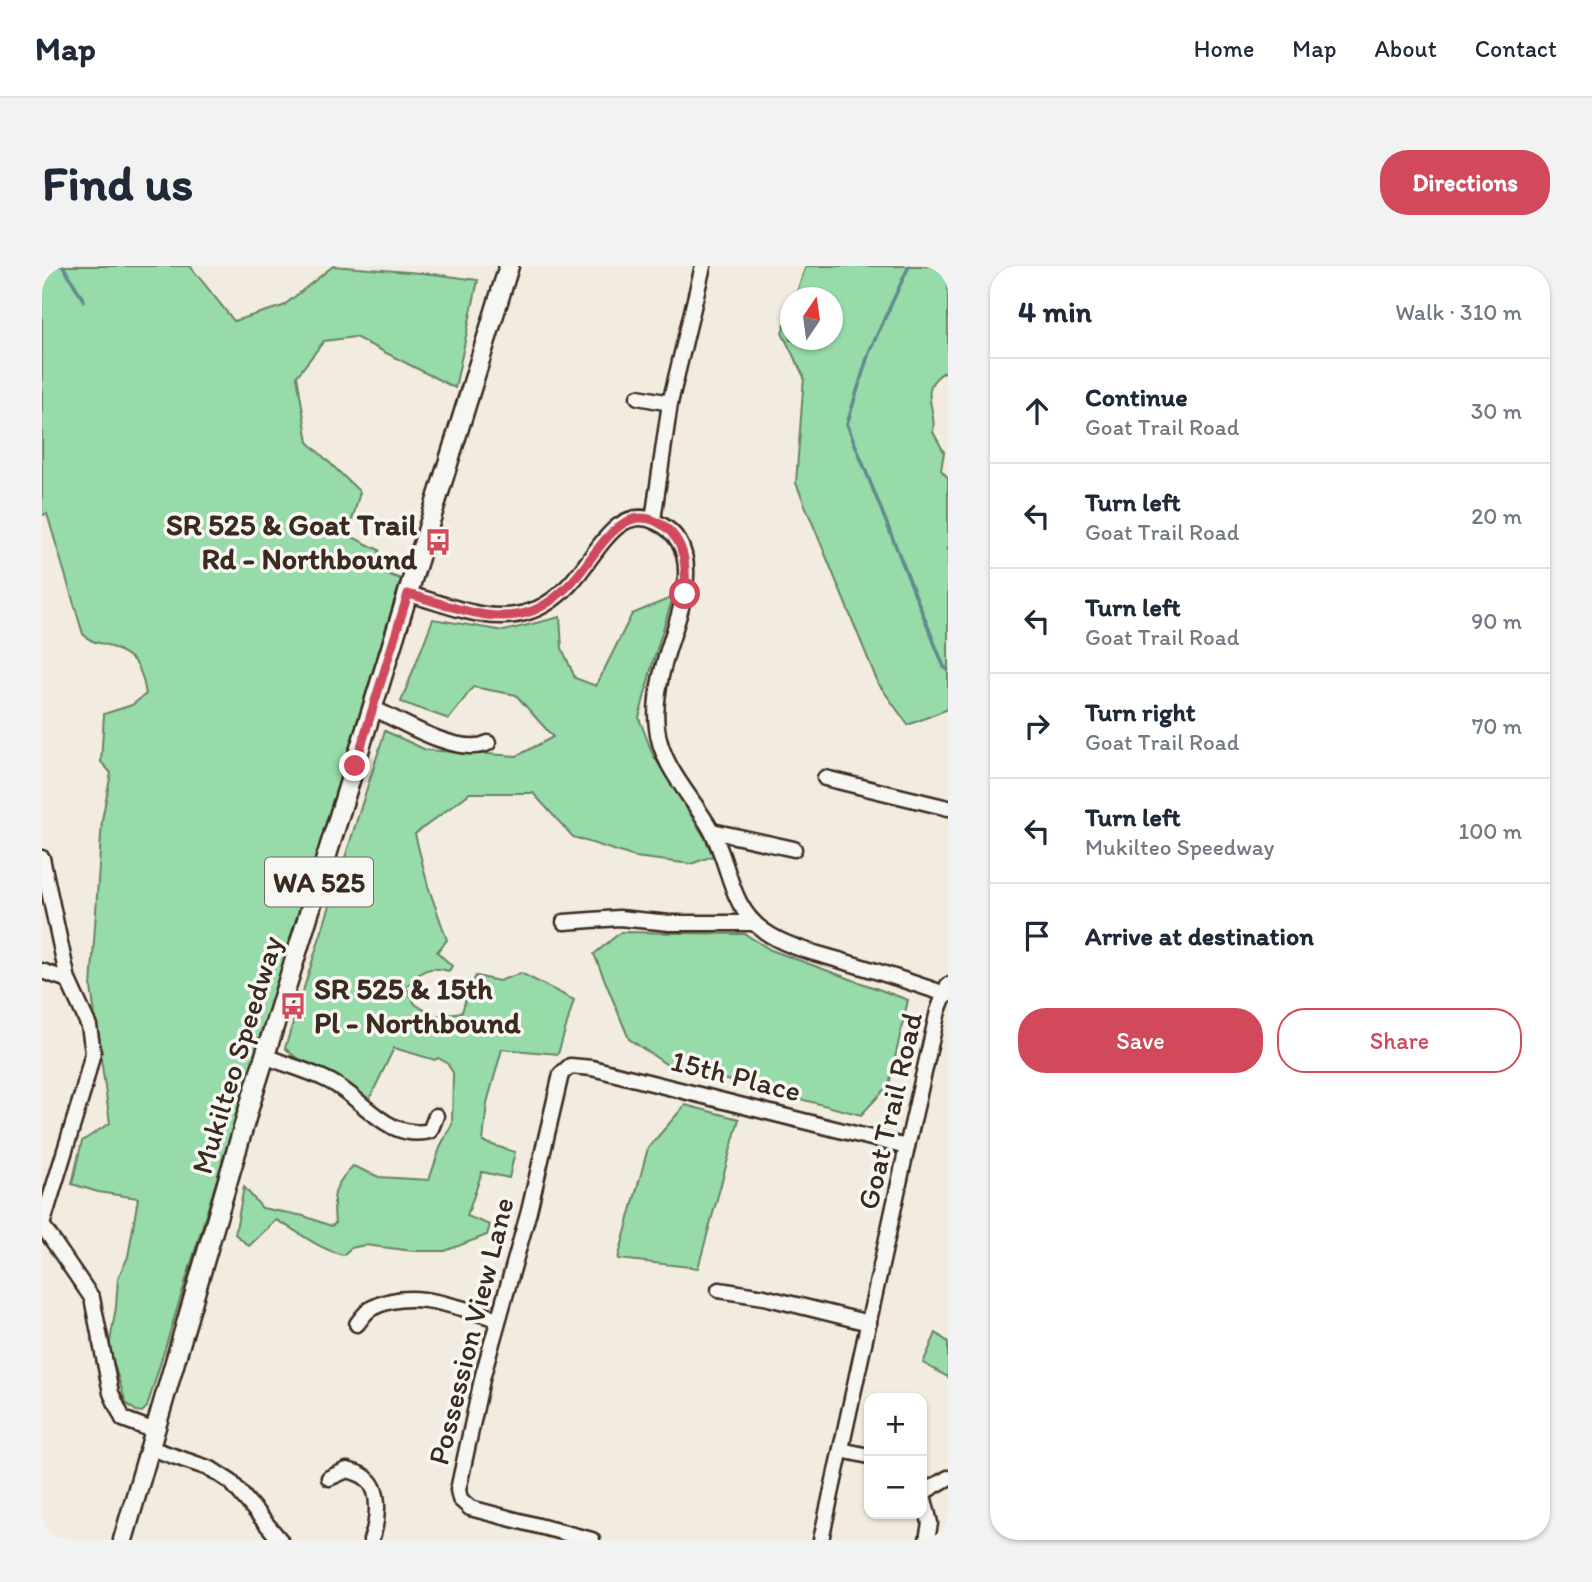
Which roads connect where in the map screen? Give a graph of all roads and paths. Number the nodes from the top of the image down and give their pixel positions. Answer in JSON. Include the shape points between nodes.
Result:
{"nodes":[{"id":1,"x":509,"y":266,"type":"edge"},
{"id":2,"x":703,"y":266,"type":"edge"},
{"id":3,"x":638,"y":397,"type":"dead end"},
{"id":4,"x":670,"y":403,"type":"junction"},
{"id":5,"x":653,"y":520,"type":"junction"},
{"id":6,"x":408,"y":594,"type":"junction"},
{"id":7,"x":373,"y":708,"type":"junction"},
{"id":8,"x":488,"y":743,"type":"dead end"},
{"id":9,"x":825,"y":778,"type":"dead end"},
{"id":10,"x":948,"y":808,"type":"edge"},
{"id":11,"x":712,"y":831,"type":"junction"},
{"id":12,"x":794,"y":849,"type":"dead end"},
{"id":13,"x":42,"y":858,"type":"edge"},
{"id":14,"x":564,"y":922,"type":"dead end"},
{"id":15,"x":754,"y":923,"type":"junction"},
{"id":16,"x":42,"y":971,"type":"edge"},
{"id":17,"x":68,"y":981,"type":"junction"},
{"id":18,"x":947,"y":991,"type":"edge"},
{"id":19,"x":265,"y":1056,"type":"junction"},
{"id":20,"x":558,"y":1080,"type":"joint"},
{"id":21,"x":436,"y":1116,"type":"dead end"},
{"id":22,"x":907,"y":1147,"type":"junction"},
{"id":23,"x":42,"y":1225,"type":"edge"},
{"id":24,"x":719,"y":1290,"type":"dead end"},
{"id":25,"x":498,"y":1319,"type":"junction"},
{"id":26,"x":869,"y":1323,"type":"junction"},
{"id":27,"x":357,"y":1324,"type":"dead end"},
{"id":28,"x":152,"y":1439,"type":"junction"},
{"id":29,"x":841,"y":1450,"type":"junction"},
{"id":30,"x":864,"y":1455,"type":"edge"},
{"id":31,"x":329,"y":1478,"type":"dead end"},
{"id":32,"x":948,"y":1478,"type":"edge"},
{"id":33,"x":927,"y":1489,"type":"edge"},
{"id":34,"x":927,"y":1511,"type":"edge"},
{"id":35,"x":123,"y":1540,"type":"edge"},
{"id":36,"x":280,"y":1540,"type":"edge"},
{"id":37,"x":371,"y":1540,"type":"edge"},
{"id":38,"x":592,"y":1540,"type":"edge"},
{"id":39,"x":821,"y":1540,"type":"edge"},
{"id":40,"x":928,"y":1540,"type":"edge"}],
"edges":[{"from":1,"to":6,"type":"main road","name":"Mukilteo Speedway","number":"WA 525"},
{"from":2,"to":4,"type":"street"},
{"from":3,"to":4,"type":"street"},
{"from":4,"to":5,"type":"street"},
{"from":5,"to":6,"type":"street","via":[[633,520],[608,533],[570,583],[530,612],[502,618]]},
{"from":5,"to":11,"type":"street","name":"Goat Trail Road","via":[[677,538],[686,570],[680,618],[659,685],[657,730],[670,767]]},
{"from":6,"to":7,"type":"main road","name":"Mukilteo Speedway","number":"WA 525"},
{"from":7,"to":8,"type":"street","via":[[441,740],[468,746]]},
{"from":7,"to":19,"type":"main road","name":"Mukilteo Speedway","number":"WA 525"},
{"from":9,"to":10,"type":"street"},
{"from":11,"to":12,"type":"street"},
{"from":11,"to":15,"type":"street","name":"Goat Trail Road","via":[[736,896]]},
{"from":13,"to":17,"type":"street"},
{"from":14,"to":15,"type":"street","via":[[619,918]]},
{"from":15,"to":18,"type":"street","name":"Goat Trail Road","via":[[789,944]]},
{"from":16,"to":17,"type":"street"},
{"from":17,"to":23,"type":"street","via":[[89,1026],[93,1052]]},
{"from":18,"to":22,"type":"street","name":"Goat Trail Road"},
{"from":19,"to":21,"type":"street","via":[[330,1081],[400,1130],[430,1131]]},
{"from":19,"to":28,"type":"main road","name":"Mukilteo Speedway","number":"WA 525"},
{"from":20,"to":22,"type":"street","name":"15th Place","via":[[570,1066],[592,1068]]},
{"from":20,"to":25,"type":"street","name":"Possession View Lane","via":[[529,1211]]},
{"from":22,"to":26,"type":"street","name":"Goat Trail Road"},
{"from":23,"to":28,"type":"street","via":[[92,1298],[111,1393],[123,1419]]},
{"from":24,"to":26,"type":"street"},
{"from":25,"to":27,"type":"street","via":[[408,1298],[370,1309]]},
{"from":25,"to":38,"type":"street","name":"Possession View Lane","via":[[457,1490],[460,1499],[479,1511]]},
{"from":26,"to":29,"type":"street","name":"Goat Trail Road"},
{"from":28,"to":35,"type":"main road","name":"Mukilteo Speedway","number":"WA 525"},
{"from":28,"to":36,"type":"street","via":[[232,1482]]},
{"from":29,"to":30,"type":"street"},
{"from":29,"to":39,"type":"street","name":"Goat Trail Road"},
{"from":31,"to":37,"type":"street","via":[[347,1470],[366,1477],[373,1486],[377,1509]]},
{"from":32,"to":33,"type":"street"},
{"from":34,"to":40,"type":"street"}]}
